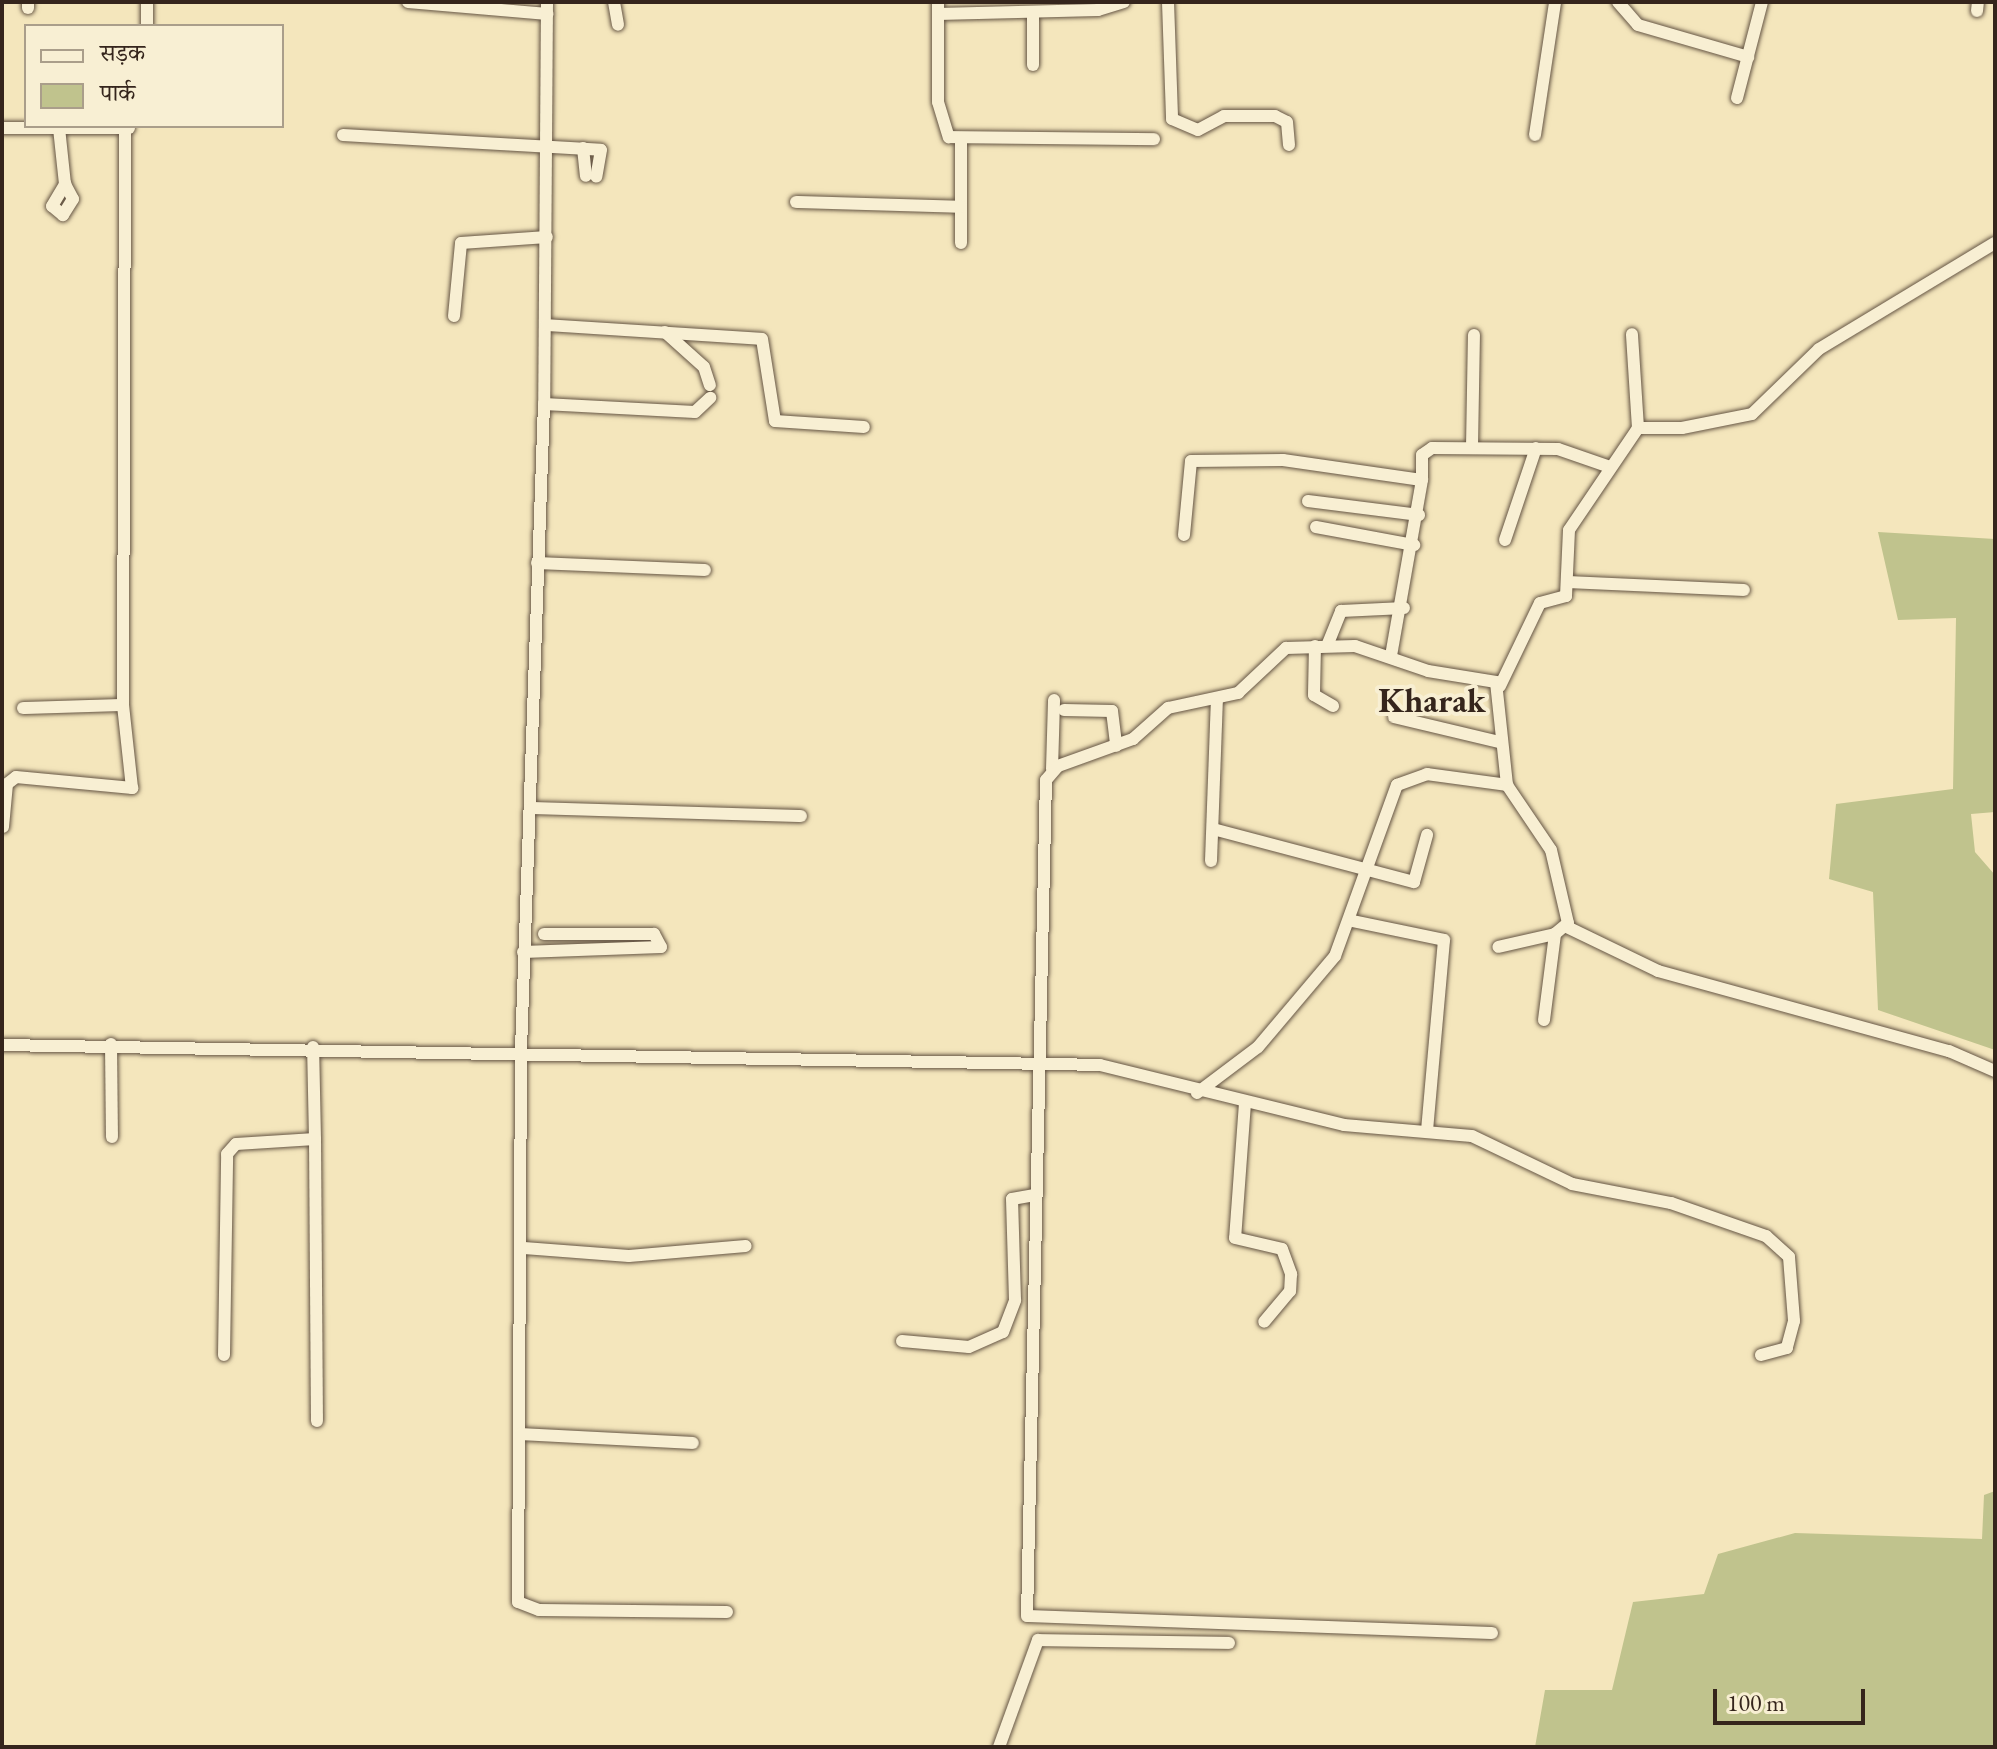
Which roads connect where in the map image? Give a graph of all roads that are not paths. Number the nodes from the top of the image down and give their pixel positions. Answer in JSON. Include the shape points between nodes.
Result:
{"nodes":[{"id":1,"x":147,"y":2,"type":"edge"},
{"id":2,"x":408,"y":2,"type":"edge"},
{"id":3,"x":614,"y":2,"type":"edge"},
{"id":4,"x":1124,"y":2,"type":"edge"},
{"id":5,"x":1168,"y":2,"type":"edge"},
{"id":6,"x":1555,"y":2,"type":"edge"},
{"id":7,"x":1618,"y":2,"type":"edge"},
{"id":8,"x":1762,"y":2,"type":"edge"},
{"id":9,"x":547,"y":8,"type":"edge"},
{"id":10,"x":938,"y":8,"type":"edge"},
{"id":11,"x":1033,"y":12,"type":"junction"},
{"id":12,"x":147,"y":24,"type":"edge"},
{"id":13,"x":618,"y":25,"type":"dead end"},
{"id":14,"x":1748,"y":57,"type":"junction"},
{"id":15,"x":1033,"y":65,"type":"dead end"},
{"id":16,"x":1737,"y":98,"type":"dead end"},
{"id":17,"x":2,"y":128,"type":"edge"},
{"id":18,"x":59,"y":128,"type":"junction"},
{"id":19,"x":128,"y":128,"type":"edge"},
{"id":20,"x":343,"y":135,"type":"dead end"},
{"id":21,"x":1535,"y":135,"type":"dead end"},
{"id":22,"x":1154,"y":139,"type":"dead end"},
{"id":23,"x":961,"y":140,"type":"junction"},
{"id":24,"x":549,"y":145,"type":"junction"},
{"id":25,"x":1289,"y":145,"type":"dead end"},
{"id":26,"x":583,"y":148,"type":"junction"},
{"id":27,"x":65,"y":184,"type":"dead end"},
{"id":28,"x":796,"y":202,"type":"dead end"},
{"id":29,"x":961,"y":207,"type":"junction"},
{"id":30,"x":547,"y":237,"type":"junction"},
{"id":31,"x":961,"y":243,"type":"dead end"},
{"id":32,"x":1995,"y":243,"type":"edge"},
{"id":33,"x":454,"y":316,"type":"dead end"},
{"id":34,"x":546,"y":325,"type":"junction"},
{"id":35,"x":665,"y":332,"type":"junction"},
{"id":36,"x":1632,"y":334,"type":"dead end"},
{"id":37,"x":1474,"y":335,"type":"dead end"},
{"id":38,"x":544,"y":404,"type":"junction"},
{"id":39,"x":864,"y":427,"type":"dead end"},
{"id":40,"x":1638,"y":428,"type":"junction"},
{"id":41,"x":1472,"y":447,"type":"junction"},
{"id":42,"x":1536,"y":448,"type":"junction"},
{"id":43,"x":1610,"y":467,"type":"junction"},
{"id":44,"x":1422,"y":480,"type":"junction"},
{"id":45,"x":1308,"y":501,"type":"dead end"},
{"id":46,"x":1419,"y":515,"type":"junction"},
{"id":47,"x":1316,"y":527,"type":"dead end"},
{"id":48,"x":1184,"y":535,"type":"dead end"},
{"id":49,"x":1505,"y":540,"type":"dead end"},
{"id":50,"x":1414,"y":545,"type":"junction"},
{"id":51,"x":537,"y":563,"type":"junction"},
{"id":52,"x":705,"y":570,"type":"dead end"},
{"id":53,"x":1568,"y":582,"type":"junction"},
{"id":54,"x":1744,"y":590,"type":"dead end"},
{"id":55,"x":1404,"y":608,"type":"junction"},
{"id":56,"x":1321,"y":646,"type":"junction"},
{"id":57,"x":1391,"y":655,"type":"junction"},
{"id":58,"x":1500,"y":686,"type":"junction"},
{"id":59,"x":1217,"y":699,"type":"junction"},
{"id":60,"x":1054,"y":700,"type":"dead end"},
{"id":61,"x":123,"y":705,"type":"junction"},
{"id":62,"x":1333,"y":706,"type":"dead end"},
{"id":63,"x":23,"y":708,"type":"dead end"},
{"id":64,"x":1064,"y":710,"type":"dead end"},
{"id":65,"x":1394,"y":717,"type":"dead end"},
{"id":66,"x":1499,"y":742,"type":"junction"},
{"id":67,"x":1116,"y":746,"type":"junction"},
{"id":68,"x":1052,"y":769,"type":"junction"},
{"id":69,"x":1507,"y":785,"type":"junction"},
{"id":70,"x":530,"y":808,"type":"junction"},
{"id":71,"x":801,"y":816,"type":"dead end"},
{"id":72,"x":3,"y":827,"type":"edge"},
{"id":73,"x":1213,"y":829,"type":"junction"},
{"id":74,"x":1427,"y":835,"type":"dead end"},
{"id":75,"x":1211,"y":861,"type":"dead end"},
{"id":76,"x":1367,"y":874,"type":"junction"},
{"id":77,"x":1353,"y":921,"type":"junction"},
{"id":78,"x":1561,"y":931,"type":"junction"},
{"id":79,"x":544,"y":934,"type":"dead end"},
{"id":80,"x":1498,"y":947,"type":"dead end"},
{"id":81,"x":523,"y":952,"type":"junction"},
{"id":82,"x":1544,"y":1020,"type":"dead end"},
{"id":83,"x":111,"y":1044,"type":"junction"},
{"id":84,"x":2,"y":1045,"type":"edge"},
{"id":85,"x":313,"y":1047,"type":"junction"},
{"id":86,"x":521,"y":1049,"type":"junction"},
{"id":87,"x":1034,"y":1063,"type":"junction"},
{"id":88,"x":1995,"y":1071,"type":"edge"},
{"id":89,"x":1197,"y":1093,"type":"junction"},
{"id":90,"x":1245,"y":1103,"type":"junction"},
{"id":91,"x":1427,"y":1130,"type":"junction"},
{"id":92,"x":112,"y":1137,"type":"dead end"},
{"id":93,"x":315,"y":1139,"type":"junction"},
{"id":94,"x":1035,"y":1195,"type":"junction"},
{"id":95,"x":746,"y":1246,"type":"dead end"},
{"id":96,"x":524,"y":1248,"type":"junction"},
{"id":97,"x":1264,"y":1322,"type":"dead end"},
{"id":98,"x":902,"y":1341,"type":"dead end"},
{"id":99,"x":224,"y":1355,"type":"dead end"},
{"id":100,"x":1761,"y":1355,"type":"dead end"},
{"id":101,"x":317,"y":1421,"type":"dead end"},
{"id":102,"x":521,"y":1434,"type":"junction"},
{"id":103,"x":693,"y":1443,"type":"dead end"},
{"id":104,"x":727,"y":1612,"type":"dead end"},
{"id":105,"x":1492,"y":1633,"type":"dead end"},
{"id":106,"x":1229,"y":1643,"type":"dead end"},
{"id":107,"x":999,"y":1747,"type":"edge"}],
"edges":[{"from":1,"to":12,"type":"street"},
{"from":2,"to":9,"type":"street"},
{"from":3,"to":13,"type":"street"},
{"from":4,"to":11,"type":"street"},
{"from":5,"to":25,"type":"street","via":[[1172,119],[1198,130],[1231,114],[1275,116],[1287,122]]},
{"from":6,"to":21,"type":"street"},
{"from":7,"to":14,"type":"street","via":[[1638,25]]},
{"from":8,"to":14,"type":"street"},
{"from":9,"to":24,"type":"street"},
{"from":10,"to":11,"type":"street"},
{"from":10,"to":23,"type":"street","via":[[940,118],[946,135]]},
{"from":11,"to":15,"type":"street"},
{"from":14,"to":16,"type":"street"},
{"from":17,"to":18,"type":"street"},
{"from":18,"to":19,"type":"street"},
{"from":18,"to":27,"type":"street"},
{"from":19,"to":61,"type":"street"},
{"from":20,"to":24,"type":"street"},
{"from":22,"to":23,"type":"street"},
{"from":23,"to":29,"type":"street"},
{"from":24,"to":26,"type":"street"},
{"from":24,"to":30,"type":"street"},
{"from":26,"to":26,"type":"street","via":[[591,176],[602,150]]},
{"from":28,"to":29,"type":"street"},
{"from":29,"to":31,"type":"street"},
{"from":30,"to":33,"type":"street","via":[[461,243]]},
{"from":30,"to":34,"type":"street"},
{"from":32,"to":40,"type":"street","via":[[1819,349],[1752,414],[1682,428]]},
{"from":34,"to":35,"type":"street"},
{"from":34,"to":38,"type":"street"},
{"from":35,"to":38,"type":"street","via":[[704,367],[710,391],[695,412]]},
{"from":35,"to":39,"type":"street","via":[[762,339],[780,425]]},
{"from":36,"to":40,"type":"street"},
{"from":37,"to":41,"type":"street"},
{"from":38,"to":51,"type":"street"},
{"from":40,"to":43,"type":"street"},
{"from":41,"to":42,"type":"street"},
{"from":41,"to":44,"type":"street","via":[[1427,449]]},
{"from":42,"to":43,"type":"street","via":[[1581,454]]},
{"from":42,"to":49,"type":"street"},
{"from":43,"to":53,"type":"street","via":[[1569,530]]},
{"from":44,"to":46,"type":"street"},
{"from":44,"to":48,"type":"street","via":[[1283,460],[1191,461]]},
{"from":45,"to":46,"type":"street"},
{"from":46,"to":50,"type":"street"},
{"from":47,"to":50,"type":"street"},
{"from":50,"to":55,"type":"street"},
{"from":51,"to":52,"type":"street"},
{"from":51,"to":70,"type":"street"},
{"from":53,"to":54,"type":"street"},
{"from":53,"to":58,"type":"street","via":[[1566,596],[1537,606]]},
{"from":55,"to":56,"type":"street","via":[[1341,611]]},
{"from":55,"to":57,"type":"street"},
{"from":56,"to":57,"type":"street"},
{"from":56,"to":59,"type":"street","via":[[1283,648],[1242,690]]},
{"from":56,"to":62,"type":"street","via":[[1314,698]]},
{"from":57,"to":58,"type":"street"},
{"from":58,"to":66,"type":"street"},
{"from":59,"to":67,"type":"street","via":[[1168,708]]},
{"from":59,"to":73,"type":"street"},
{"from":60,"to":68,"type":"street"},
{"from":61,"to":63,"type":"street"},
{"from":61,"to":72,"type":"street","via":[[131,790],[13,778]]},
{"from":64,"to":67,"type":"street","via":[[1112,711]]},
{"from":65,"to":66,"type":"street"},
{"from":66,"to":69,"type":"street"},
{"from":67,"to":68,"type":"street"},
{"from":68,"to":87,"type":"street","via":[[1044,803]]},
{"from":69,"to":76,"type":"street","via":[[1427,774],[1399,783],[1375,831]]},
{"from":69,"to":78,"type":"street","via":[[1551,850]]},
{"from":70,"to":71,"type":"street"},
{"from":70,"to":81,"type":"street"},
{"from":73,"to":75,"type":"street"},
{"from":73,"to":76,"type":"street"},
{"from":74,"to":76,"type":"street","via":[[1417,882]]},
{"from":76,"to":77,"type":"street"},
{"from":77,"to":89,"type":"street","via":[[1326,968],[1264,1041]]},
{"from":77,"to":91,"type":"street","via":[[1444,940]]},
{"from":78,"to":80,"type":"street"},
{"from":78,"to":82,"type":"street"},
{"from":78,"to":88,"type":"street","via":[[1658,971],[1949,1051]]},
{"from":79,"to":81,"type":"street","via":[[654,934],[661,947]]},
{"from":81,"to":86,"type":"street"},
{"from":83,"to":84,"type":"street"},
{"from":83,"to":85,"type":"street"},
{"from":83,"to":92,"type":"street"},
{"from":85,"to":86,"type":"street"},
{"from":85,"to":93,"type":"street"},
{"from":86,"to":87,"type":"street"},
{"from":86,"to":96,"type":"street"},
{"from":87,"to":89,"type":"street","via":[[1100,1065]]},
{"from":87,"to":94,"type":"street"},
{"from":89,"to":90,"type":"street"},
{"from":90,"to":91,"type":"street","via":[[1344,1125]]},
{"from":90,"to":97,"type":"street","via":[[1235,1238],[1282,1249],[1291,1274],[1290,1291]]},
{"from":91,"to":100,"type":"street","via":[[1486,1140],[1572,1184],[1671,1203],[1777,1241],[1792,1267],[1794,1321],[1787,1348]]},
{"from":93,"to":99,"type":"street","via":[[229,1149]]},
{"from":93,"to":101,"type":"street"},
{"from":94,"to":98,"type":"street","via":[[1012,1199],[1015,1300],[1003,1332],[969,1347]]},
{"from":94,"to":105,"type":"street","via":[[1029,1619]]},
{"from":95,"to":96,"type":"street","via":[[629,1256]]},
{"from":96,"to":102,"type":"street"},
{"from":102,"to":103,"type":"street"},
{"from":102,"to":104,"type":"street","via":[[519,1606]]},
{"from":106,"to":107,"type":"street","via":[[1038,1640]]}]}
